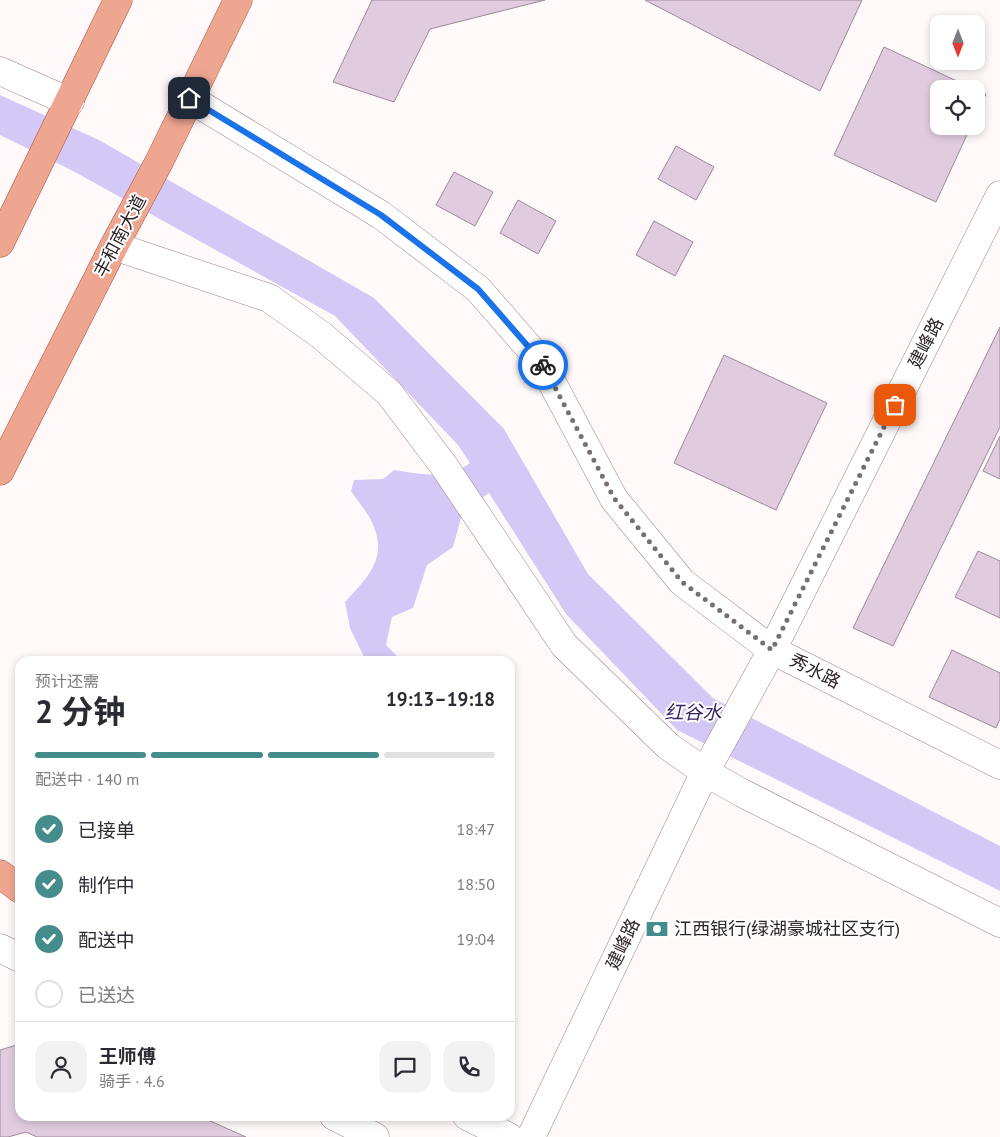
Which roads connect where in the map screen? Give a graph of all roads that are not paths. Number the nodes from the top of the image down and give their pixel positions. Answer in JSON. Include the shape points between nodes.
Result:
{"nodes":[{"id":1,"x":118,"y":0,"type":"edge"},
{"id":2,"x":238,"y":0,"type":"edge"},
{"id":3,"x":0,"y":71,"type":"edge"},
{"id":4,"x":189,"y":98,"type":"junction"},
{"id":5,"x":66,"y":109,"type":"junction"},
{"id":6,"x":1000,"y":195,"type":"edge"},
{"id":7,"x":4,"y":226,"type":"edge"},
{"id":8,"x":120,"y":235,"type":"junction"},
{"id":9,"x":0,"y":471,"type":"edge"},
{"id":10,"x":772,"y":650,"type":"junction"},
{"id":11,"x":710,"y":762,"type":"junction"},
{"id":12,"x":1000,"y":766,"type":"edge"},
{"id":13,"x":0,"y":874,"type":"edge"},
{"id":14,"x":0,"y":884,"type":"edge"},
{"id":15,"x":15,"y":884,"type":"edge"},
{"id":16,"x":15,"y":892,"type":"edge"},
{"id":17,"x":1000,"y":923,"type":"edge"},
{"id":18,"x":0,"y":948,"type":"edge"},
{"id":19,"x":15,"y":956,"type":"edge"},
{"id":20,"x":344,"y":1121,"type":"edge"},
{"id":21,"x":477,"y":1121,"type":"edge"},
{"id":22,"x":375,"y":1137,"type":"edge"},
{"id":23,"x":509,"y":1137,"type":"edge"},
{"id":24,"x":531,"y":1137,"type":"edge"}],
"edges":[{"from":1,"to":5,"type":"main road"},
{"from":2,"to":4,"type":"main road","name":"丰和南大道"},
{"from":3,"to":5,"type":"street"},
{"from":4,"to":8,"type":"main road","name":"丰和南大道"},
{"from":4,"to":10,"type":"street","name":"秀水路","via":[[381,215],[478,289],[540,360],[614,498],[682,582]]},
{"from":5,"to":7,"type":"main road"},
{"from":6,"to":10,"type":"street","name":"建峰路"},
{"from":8,"to":9,"type":"main road","name":"丰和南大道"},
{"from":8,"to":11,"type":"street","via":[[269,298],[389,393],[444,466],[564,645],[668,746]]},
{"from":10,"to":11,"type":"street","name":"建峰路"},
{"from":10,"to":12,"type":"street","name":"秀水路"},
{"from":11,"to":17,"type":"street","via":[[742,793]]},
{"from":11,"to":24,"type":"street","name":"建峰路"},
{"from":13,"to":15,"type":"main road"},
{"from":14,"to":16,"type":"street"},
{"from":18,"to":19,"type":"street"},
{"from":20,"to":22,"type":"street"},
{"from":21,"to":23,"type":"street"}]}
